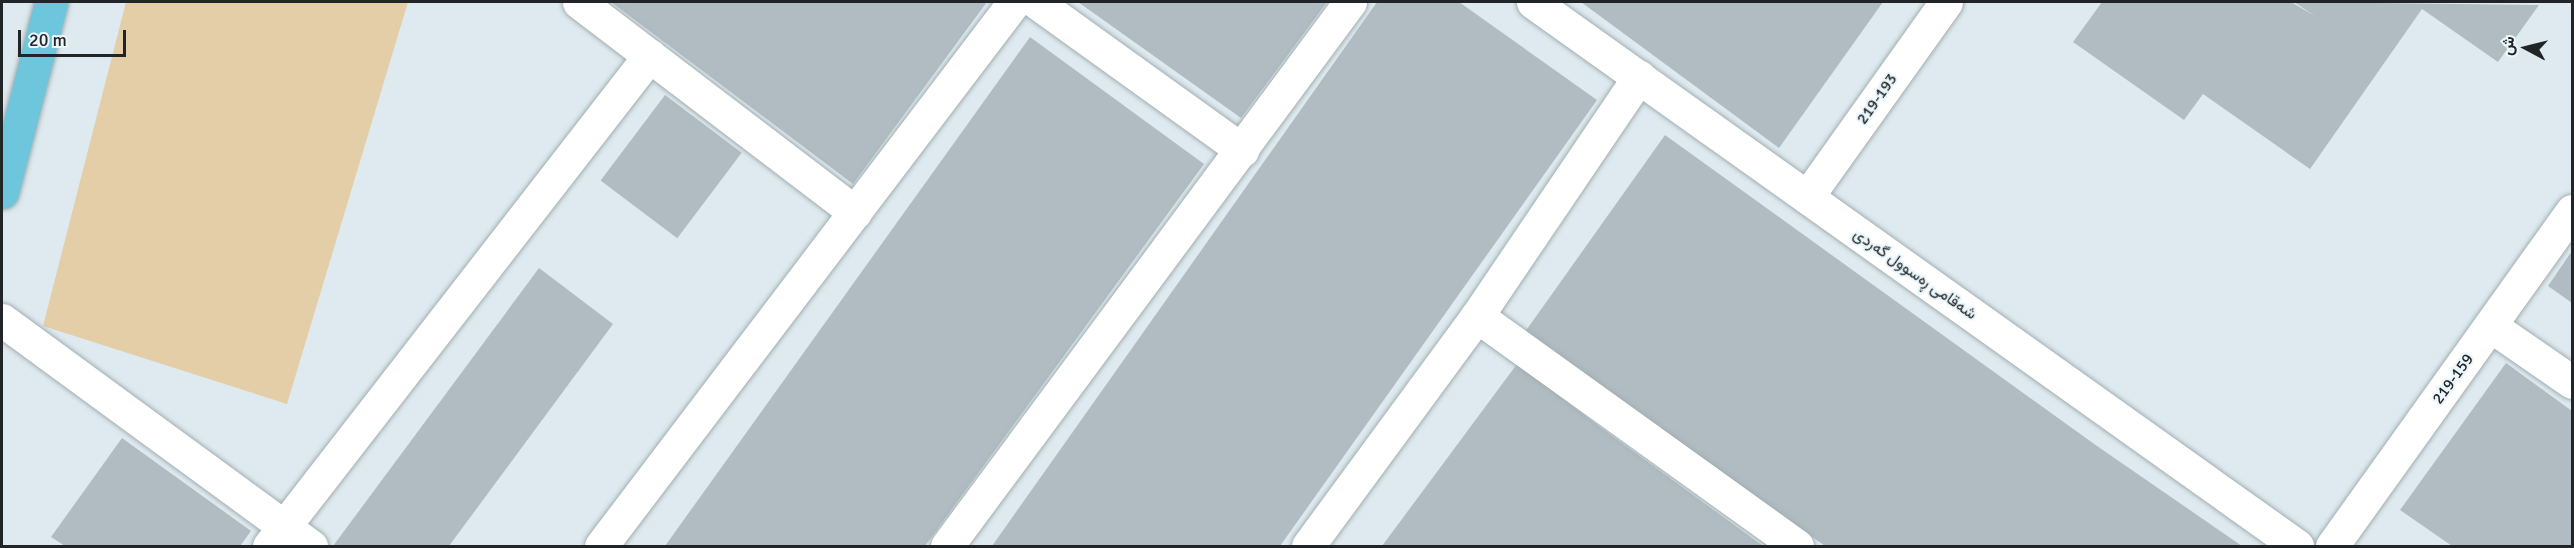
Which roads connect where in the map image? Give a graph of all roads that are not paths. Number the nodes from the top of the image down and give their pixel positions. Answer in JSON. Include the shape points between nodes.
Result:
{"nodes":[{"id":1,"x":51,"y":2,"type":"edge"},
{"id":2,"x":579,"y":2,"type":"edge"},
{"id":3,"x":1014,"y":2,"type":"edge"},
{"id":4,"x":1036,"y":2,"type":"edge"},
{"id":5,"x":1350,"y":2,"type":"edge"},
{"id":6,"x":1533,"y":2,"type":"edge"},
{"id":7,"x":1946,"y":2,"type":"edge"},
{"id":8,"x":650,"y":55,"type":"junction"},
{"id":9,"x":1640,"y":77,"type":"junction"},
{"id":10,"x":1242,"y":150,"type":"junction"},
{"id":11,"x":2,"y":192,"type":"edge"},
{"id":12,"x":1807,"y":197,"type":"junction"},
{"id":13,"x":2572,"y":211,"type":"edge"},
{"id":14,"x":855,"y":212,"type":"junction"},
{"id":15,"x":1477,"y":316,"type":"junction"},
{"id":16,"x":2,"y":320,"type":"edge"},
{"id":17,"x":2491,"y":326,"type":"junction"},
{"id":18,"x":2572,"y":382,"type":"edge"},
{"id":19,"x":276,"y":536,"type":"edge"},
{"id":20,"x":1319,"y":542,"type":"edge"},
{"id":21,"x":311,"y":546,"type":"edge"},
{"id":22,"x":601,"y":546,"type":"edge"},
{"id":23,"x":946,"y":546,"type":"edge"},
{"id":24,"x":1797,"y":546,"type":"edge"},
{"id":25,"x":2298,"y":546,"type":"edge"},
{"id":26,"x":2332,"y":546,"type":"edge"}],
"edges":[{"from":1,"to":11,"type":"main road"},
{"from":2,"to":8,"type":"street"},
{"from":3,"to":14,"type":"street"},
{"from":4,"to":10,"type":"street"},
{"from":5,"to":10,"type":"street"},
{"from":6,"to":9,"type":"street","name":"شەقامی ڕەسوول گەردی"},
{"from":7,"to":12,"type":"street","name":"219-193"},
{"from":8,"to":14,"type":"street"},
{"from":8,"to":19,"type":"street"},
{"from":9,"to":12,"type":"street","name":"شەقامی ڕەسوول گەردی"},
{"from":9,"to":15,"type":"street"},
{"from":10,"to":23,"type":"street"},
{"from":12,"to":25,"type":"street","name":"شەقامی ڕەسوول گەردی"},
{"from":13,"to":17,"type":"street","name":"219-159"},
{"from":14,"to":22,"type":"street"},
{"from":15,"to":20,"type":"street"},
{"from":15,"to":24,"type":"street"},
{"from":16,"to":19,"type":"street"},
{"from":17,"to":18,"type":"street"},
{"from":17,"to":26,"type":"street","name":"219-159"},
{"from":19,"to":21,"type":"street"}]}
